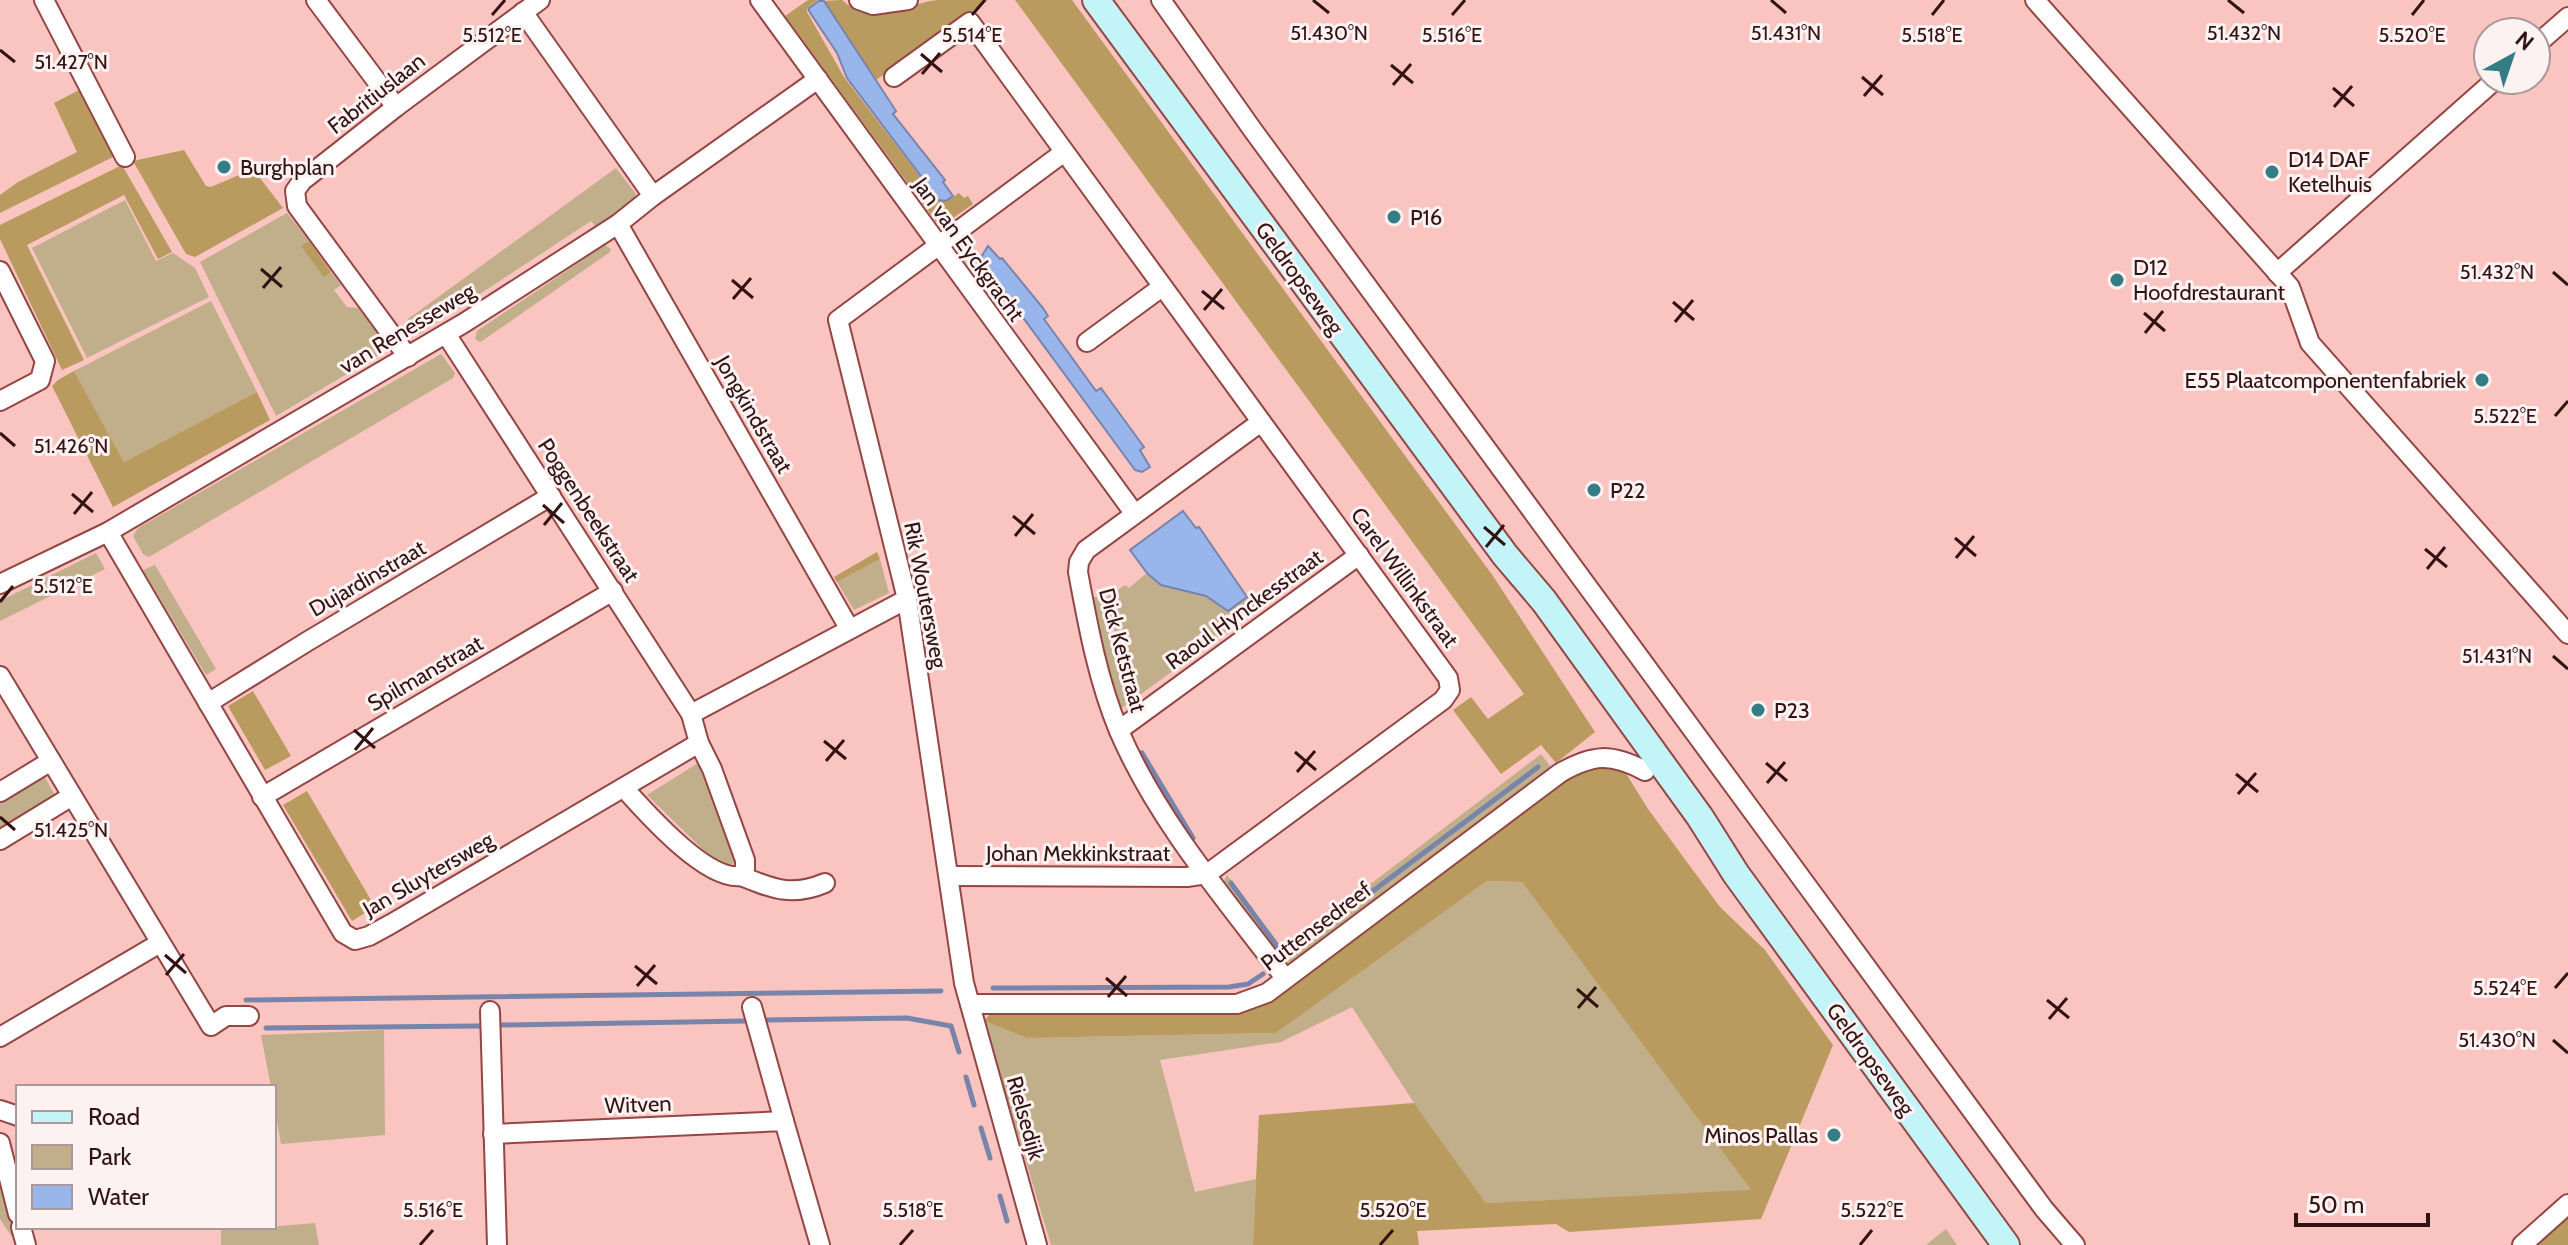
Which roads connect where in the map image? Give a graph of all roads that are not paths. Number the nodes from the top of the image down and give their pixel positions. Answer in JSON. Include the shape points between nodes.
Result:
{"nodes":[{"id":1,"x":44,"y":0,"type":"edge"},
{"id":2,"x":316,"y":0,"type":"edge"},
{"id":3,"x":540,"y":0,"type":"edge"},
{"id":4,"x":859,"y":0,"type":"edge"},
{"id":5,"x":908,"y":0,"type":"edge"},
{"id":6,"x":1096,"y":0,"type":"edge"},
{"id":7,"x":1161,"y":0,"type":"edge"},
{"id":8,"x":2035,"y":0,"type":"edge"},
{"id":9,"x":771,"y":4,"type":"edge"},
{"id":10,"x":523,"y":12,"type":"junction"},
{"id":11,"x":2568,"y":17,"type":"edge"},
{"id":12,"x":2552,"y":31,"type":"edge"},
{"id":13,"x":894,"y":77,"type":"dead end"},
{"id":14,"x":818,"y":79,"type":"junction"},
{"id":15,"x":2477,"y":96,"type":"edge"},
{"id":16,"x":396,"y":107,"type":"junction"},
{"id":17,"x":1063,"y":153,"type":"junction"},
{"id":18,"x":125,"y":157,"type":"dead end"},
{"id":19,"x":653,"y":196,"type":"junction"},
{"id":20,"x":618,"y":224,"type":"junction"},
{"id":21,"x":937,"y":246,"type":"junction"},
{"id":22,"x":0,"y":271,"type":"edge"},
{"id":23,"x":2277,"y":273,"type":"junction"},
{"id":24,"x":1162,"y":287,"type":"junction"},
{"id":25,"x":446,"y":334,"type":"junction"},
{"id":26,"x":1087,"y":342,"type":"dead end"},
{"id":27,"x":408,"y":357,"type":"junction"},
{"id":28,"x":0,"y":401,"type":"edge"},
{"id":29,"x":1261,"y":422,"type":"junction"},
{"id":30,"x":551,"y":496,"type":"junction"},
{"id":31,"x":1134,"y":513,"type":"junction"},
{"id":32,"x":108,"y":532,"type":"junction"},
{"id":33,"x":1359,"y":555,"type":"junction"},
{"id":34,"x":1505,"y":555,"type":"junction"},
{"id":35,"x":0,"y":584,"type":"edge"},
{"id":36,"x":613,"y":591,"type":"junction"},
{"id":37,"x":907,"y":599,"type":"junction"},
{"id":38,"x":849,"y":628,"type":"junction"},
{"id":39,"x":2568,"y":634,"type":"edge"},
{"id":40,"x":0,"y":676,"type":"edge"},
{"id":41,"x":208,"y":703,"type":"junction"},
{"id":42,"x":691,"y":714,"type":"junction"},
{"id":43,"x":1119,"y":730,"type":"junction"},
{"id":44,"x":699,"y":743,"type":"junction"},
{"id":45,"x":51,"y":761,"type":"junction"},
{"id":46,"x":1645,"y":771,"type":"junction"},
{"id":47,"x":624,"y":788,"type":"junction"},
{"id":48,"x":0,"y":792,"type":"edge"},
{"id":49,"x":72,"y":796,"type":"junction"},
{"id":50,"x":262,"y":797,"type":"junction"},
{"id":51,"x":0,"y":840,"type":"edge"},
{"id":52,"x":1207,"y":874,"type":"junction"},
{"id":53,"x":1736,"y":874,"type":"junction"},
{"id":54,"x":741,"y":876,"type":"junction"},
{"id":55,"x":949,"y":876,"type":"junction"},
{"id":56,"x":825,"y":883,"type":"dead end"},
{"id":57,"x":160,"y":943,"type":"junction"},
{"id":58,"x":1285,"y":978,"type":"junction"},
{"id":59,"x":970,"y":1004,"type":"junction"},
{"id":60,"x":752,"y":1007,"type":"dead end"},
{"id":61,"x":490,"y":1011,"type":"dead end"},
{"id":62,"x":249,"y":1016,"type":"dead end"},
{"id":63,"x":0,"y":1037,"type":"edge"},
{"id":64,"x":784,"y":1121,"type":"junction"},
{"id":65,"x":493,"y":1134,"type":"junction"},
{"id":66,"x":0,"y":1143,"type":"edge"},
{"id":67,"x":2568,"y":1204,"type":"edge"},
{"id":68,"x":16,"y":1206,"type":"edge"},
{"id":69,"x":497,"y":1245,"type":"edge"},
{"id":70,"x":820,"y":1245,"type":"edge"},
{"id":71,"x":1037,"y":1245,"type":"edge"},
{"id":72,"x":2006,"y":1245,"type":"edge"},
{"id":73,"x":2075,"y":1245,"type":"edge"},
{"id":74,"x":2522,"y":1245,"type":"edge"}],
"edges":[{"from":1,"to":18,"type":"street"},
{"from":2,"to":16,"type":"street"},
{"from":3,"to":10,"type":"street","name":"Fabritiuslaan"},
{"from":4,"to":5,"type":"street","via":[[873,5]]},
{"from":6,"to":34,"type":"main road","name":"Geldropseweg"},
{"from":7,"to":73,"type":"street"},
{"from":8,"to":23,"type":"street"},
{"from":9,"to":14,"type":"street","name":"Jan van Eyckgracht"},
{"from":10,"to":16,"type":"street","name":"Fabritiuslaan"},
{"from":10,"to":19,"type":"street"},
{"from":11,"to":12,"type":"street"},
{"from":13,"to":17,"type":"street","name":"Carel Willinkstraat","via":[[970,22]]},
{"from":14,"to":19,"type":"street","name":"van Renesseweg"},
{"from":14,"to":21,"type":"street","name":"Jan van Eyckgracht"},
{"from":15,"to":23,"type":"street"},
{"from":16,"to":27,"type":"street","name":"Fabritiuslaan","via":[[295,191],[297,206]]},
{"from":17,"to":21,"type":"street"},
{"from":17,"to":24,"type":"street","name":"Carel Willinkstraat"},
{"from":19,"to":20,"type":"street","name":"van Renesseweg"},
{"from":20,"to":25,"type":"street","name":"van Renesseweg"},
{"from":20,"to":38,"type":"street","name":"Jongkindstraat"},
{"from":21,"to":31,"type":"street","name":"Jan van Eyckgracht"},
{"from":21,"to":37,"type":"street","name":"Rik Woutersweg","via":[[838,320]]},
{"from":22,"to":28,"type":"street","via":[[45,361],[35,384]]},
{"from":23,"to":39,"type":"street","via":[[2290,287],[2310,343]]},
{"from":24,"to":26,"type":"street"},
{"from":24,"to":29,"type":"street","name":"Carel Willinkstraat"},
{"from":25,"to":27,"type":"street","name":"van Renesseweg"},
{"from":25,"to":30,"type":"street","name":"Poggenbeekstraat"},
{"from":27,"to":32,"type":"street","name":"van Renesseweg"},
{"from":29,"to":31,"type":"street","name":"Dick Ketstraat"},
{"from":29,"to":33,"type":"street","name":"Carel Willinkstraat"},
{"from":30,"to":36,"type":"street","name":"Poggenbeekstraat"},
{"from":30,"to":41,"type":"street","name":"Dujardinstraat"},
{"from":31,"to":43,"type":"street","name":"Dick Ketstraat","via":[[1086,550],[1078,572],[1092,644]]},
{"from":32,"to":35,"type":"street","name":"van Renesseweg"},
{"from":32,"to":41,"type":"street","name":"Jan Sluytersweg"},
{"from":33,"to":43,"type":"street","name":"Raoul Hynckesstraat"},
{"from":33,"to":52,"type":"street","name":"Carel Willinkstraat","via":[[1448,678],[1450,690]]},
{"from":34,"to":46,"type":"main road","name":"Geldropseweg","via":[[1533,608]]},
{"from":34,"to":53,"type":"main road","name":"Geldropseweg","via":[[1544,601]]},
{"from":36,"to":42,"type":"street","name":"Poggenbeekstraat"},
{"from":36,"to":50,"type":"street","name":"Spilmanstraat"},
{"from":37,"to":38,"type":"street"},
{"from":37,"to":55,"type":"street","name":"Rik Woutersweg"},
{"from":38,"to":42,"type":"street"},
{"from":40,"to":45,"type":"street"},
{"from":41,"to":50,"type":"street","name":"Jan Sluytersweg"},
{"from":42,"to":44,"type":"street"},
{"from":43,"to":52,"type":"street","name":"Dick Ketstraat","via":[[1163,812]]},
{"from":44,"to":47,"type":"street","name":"Jan Sluytersweg"},
{"from":44,"to":54,"type":"street","via":[[745,860]]},
{"from":45,"to":48,"type":"street"},
{"from":45,"to":49,"type":"street"},
{"from":46,"to":53,"type":"main road","name":"Geldropseweg"},
{"from":46,"to":58,"type":"street","name":"Puttensedreef","via":[[1599,757],[1560,773]]},
{"from":47,"to":50,"type":"street","name":"Jan Sluytersweg","via":[[355,940],[343,933]]},
{"from":47,"to":54,"type":"street","via":[[707,868]]},
{"from":49,"to":51,"type":"street"},
{"from":49,"to":57,"type":"street"},
{"from":52,"to":55,"type":"street","name":"Johan Mekkinkstraat"},
{"from":52,"to":58,"type":"street","name":"Dick Ketstraat"},
{"from":53,"to":72,"type":"main road","name":"Geldropseweg","via":[[1906,1121]]},
{"from":54,"to":56,"type":"street","via":[[772,889],[798,892]]},
{"from":55,"to":59,"type":"street","name":"Rik Woutersweg"},
{"from":57,"to":62,"type":"street","via":[[211,1026],[226,1016]]},
{"from":57,"to":63,"type":"street"},
{"from":58,"to":59,"type":"street","name":"Puttensedreef","via":[[1258,998],[1237,1004]]},
{"from":59,"to":71,"type":"street","name":"Rielsedijk"},
{"from":60,"to":64,"type":"street"},
{"from":61,"to":65,"type":"street"},
{"from":64,"to":65,"type":"street","name":"Witven"},
{"from":64,"to":70,"type":"street"},
{"from":65,"to":69,"type":"street"},
{"from":66,"to":68,"type":"street"},
{"from":67,"to":74,"type":"street"}]}
